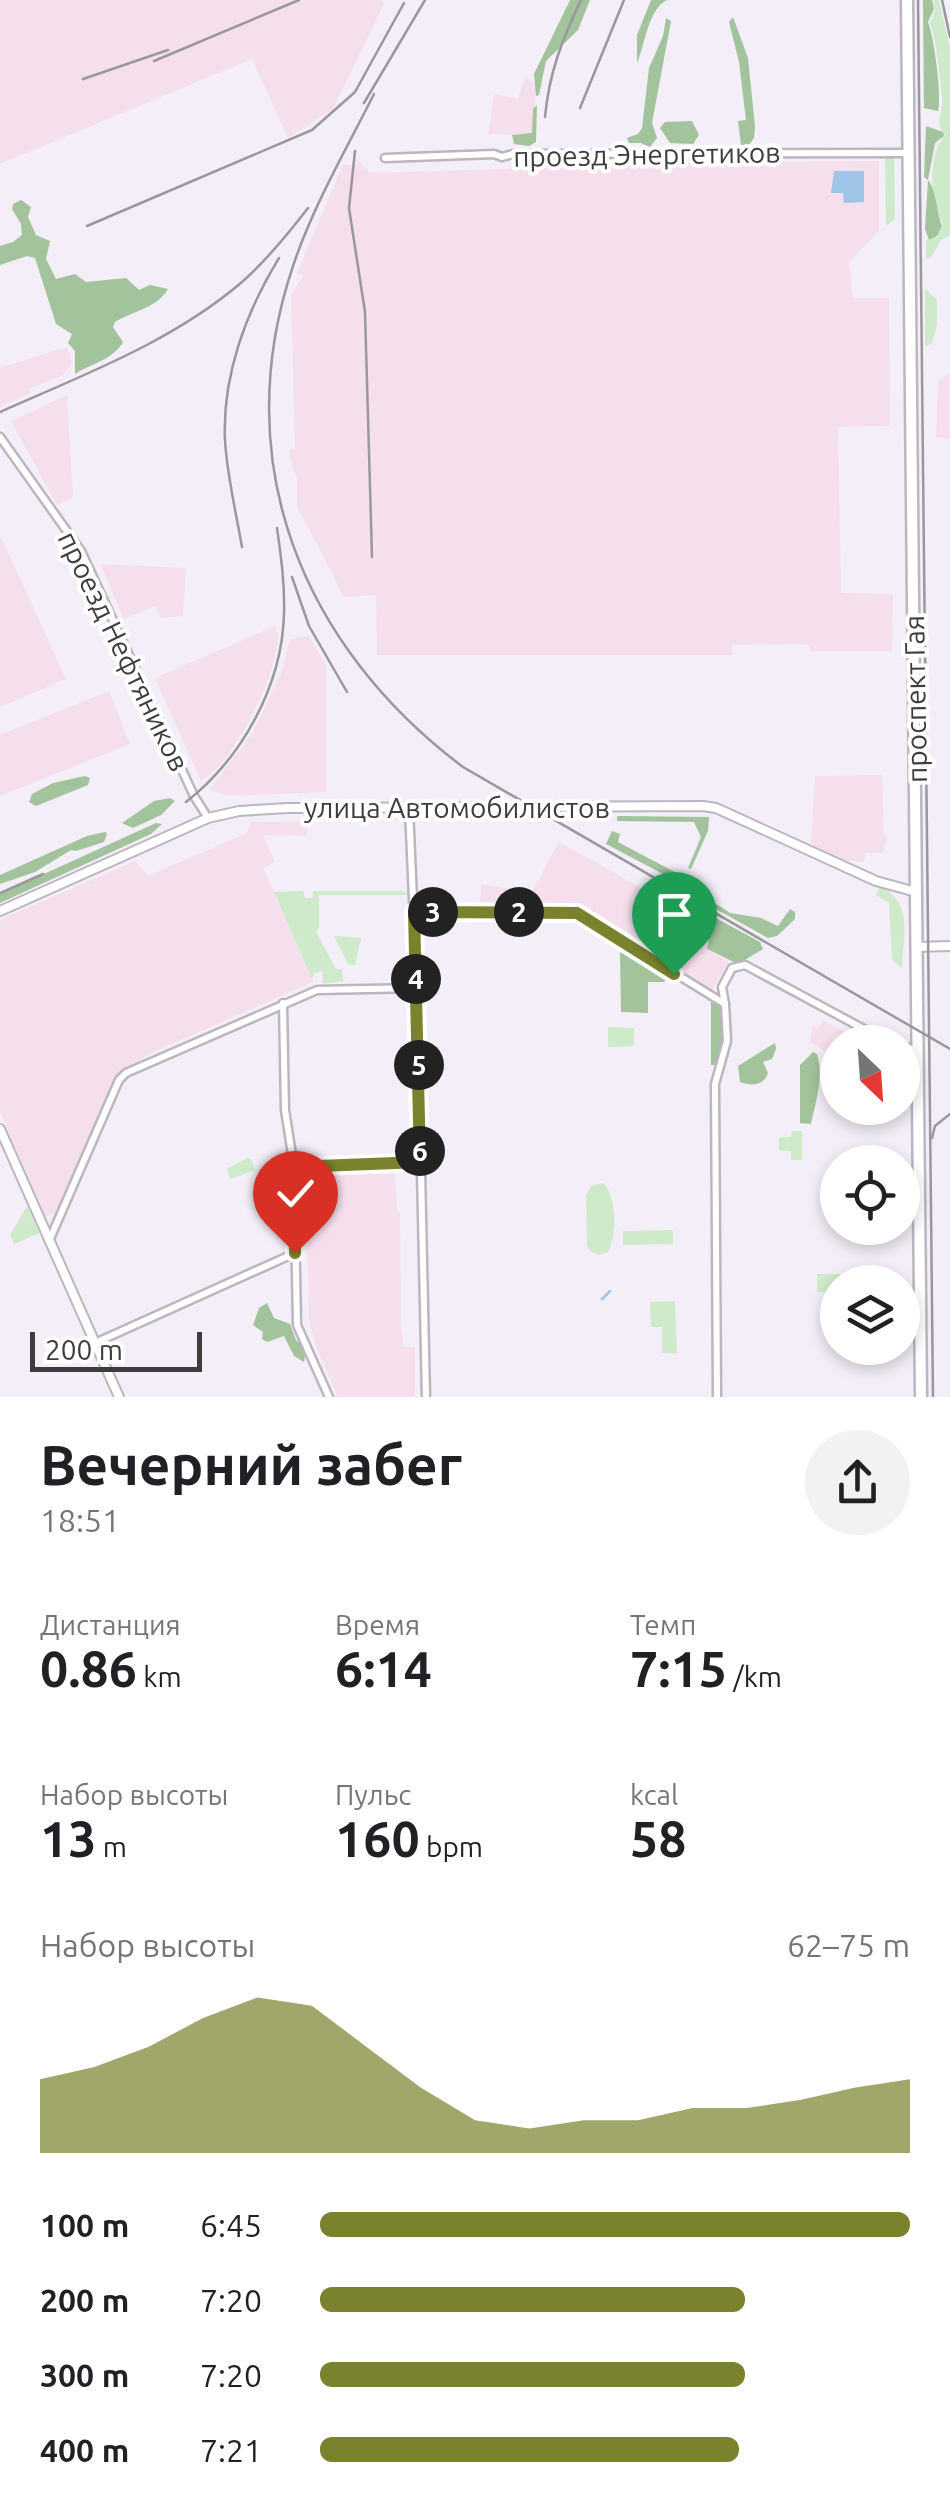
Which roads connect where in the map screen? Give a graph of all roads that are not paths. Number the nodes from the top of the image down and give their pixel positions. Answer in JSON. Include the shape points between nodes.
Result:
{"nodes":[{"id":1,"x":907,"y":0,"type":"edge"},
{"id":2,"x":909,"y":153,"type":"junction"},
{"id":3,"x":384,"y":158,"type":"dead end"},
{"id":4,"x":0,"y":437,"type":"edge"},
{"id":5,"x":409,"y":808,"type":"junction"},
{"id":6,"x":208,"y":818,"type":"junction"},
{"id":7,"x":916,"y":892,"type":"junction"},
{"id":8,"x":0,"y":911,"type":"edge"},
{"id":9,"x":414,"y":912,"type":"junction"},
{"id":10,"x":950,"y":946,"type":"edge"},
{"id":11,"x":916,"y":947,"type":"junction"},
{"id":12,"x":722,"y":987,"type":"junction"},
{"id":13,"x":417,"y":988,"type":"junction"},
{"id":14,"x":710,"y":996,"type":"junction"},
{"id":15,"x":284,"y":1003,"type":"junction"},
{"id":16,"x":725,"y":1004,"type":"junction"},
{"id":17,"x":856,"y":1025,"type":"edge"},
{"id":18,"x":916,"y":1025,"type":"edge"},
{"id":19,"x":917,"y":1125,"type":"edge"},
{"id":20,"x":0,"y":1130,"type":"edge"},
{"id":21,"x":420,"y":1162,"type":"junction"},
{"id":22,"x":294,"y":1167,"type":"junction"},
{"id":23,"x":50,"y":1241,"type":"junction"},
{"id":24,"x":295,"y":1253,"type":"junction"},
{"id":25,"x":94,"y":1343,"type":"junction"},
{"id":26,"x":118,"y":1397,"type":"edge"},
{"id":27,"x":329,"y":1397,"type":"edge"},
{"id":28,"x":426,"y":1397,"type":"edge"},
{"id":29,"x":717,"y":1397,"type":"edge"},
{"id":30,"x":921,"y":1397,"type":"edge"}],
"edges":[{"from":1,"to":2,"type":"main road","name":"проспект Гая"},
{"from":2,"to":3,"type":"street","name":"проезд Энергетиков"},
{"from":2,"to":7,"type":"main road","name":"проспект Гая"},
{"from":4,"to":6,"type":"street","name":"проезд Нефтяников","via":[[81,552]]},
{"from":5,"to":6,"type":"street","name":"улица Автомобилистов","via":[[264,808]]},
{"from":5,"to":7,"type":"street","name":"улица Автомобилистов","via":[[716,808],[876,881]]},
{"from":5,"to":9,"type":"street"},
{"from":6,"to":8,"type":"street","name":"улица Автомобилистов"},
{"from":7,"to":11,"type":"main road","name":"проспект Гая"},
{"from":9,"to":13,"type":"street"},
{"from":9,"to":14,"type":"street","via":[[577,913]]},
{"from":10,"to":11,"type":"street"},
{"from":11,"to":18,"type":"main road","name":"проспект Гая"},
{"from":12,"to":14,"type":"street"},
{"from":12,"to":16,"type":"street"},
{"from":12,"to":17,"type":"street","via":[[732,968],[745,965]]},
{"from":13,"to":15,"type":"street","via":[[327,988]]},
{"from":13,"to":21,"type":"street"},
{"from":14,"to":16,"type":"street"},
{"from":15,"to":22,"type":"street","via":[[285,1110]]},
{"from":15,"to":23,"type":"street","via":[[122,1076]]},
{"from":16,"to":29,"type":"street","via":[[726,1041],[715,1084]]},
{"from":19,"to":30,"type":"main road","name":"проспект Гая"},
{"from":20,"to":23,"type":"street"},
{"from":21,"to":22,"type":"street"},
{"from":21,"to":28,"type":"street"},
{"from":22,"to":24,"type":"street"},
{"from":23,"to":25,"type":"street"},
{"from":24,"to":25,"type":"street"},
{"from":24,"to":27,"type":"street","via":[[297,1325]]},
{"from":25,"to":26,"type":"street"}]}
